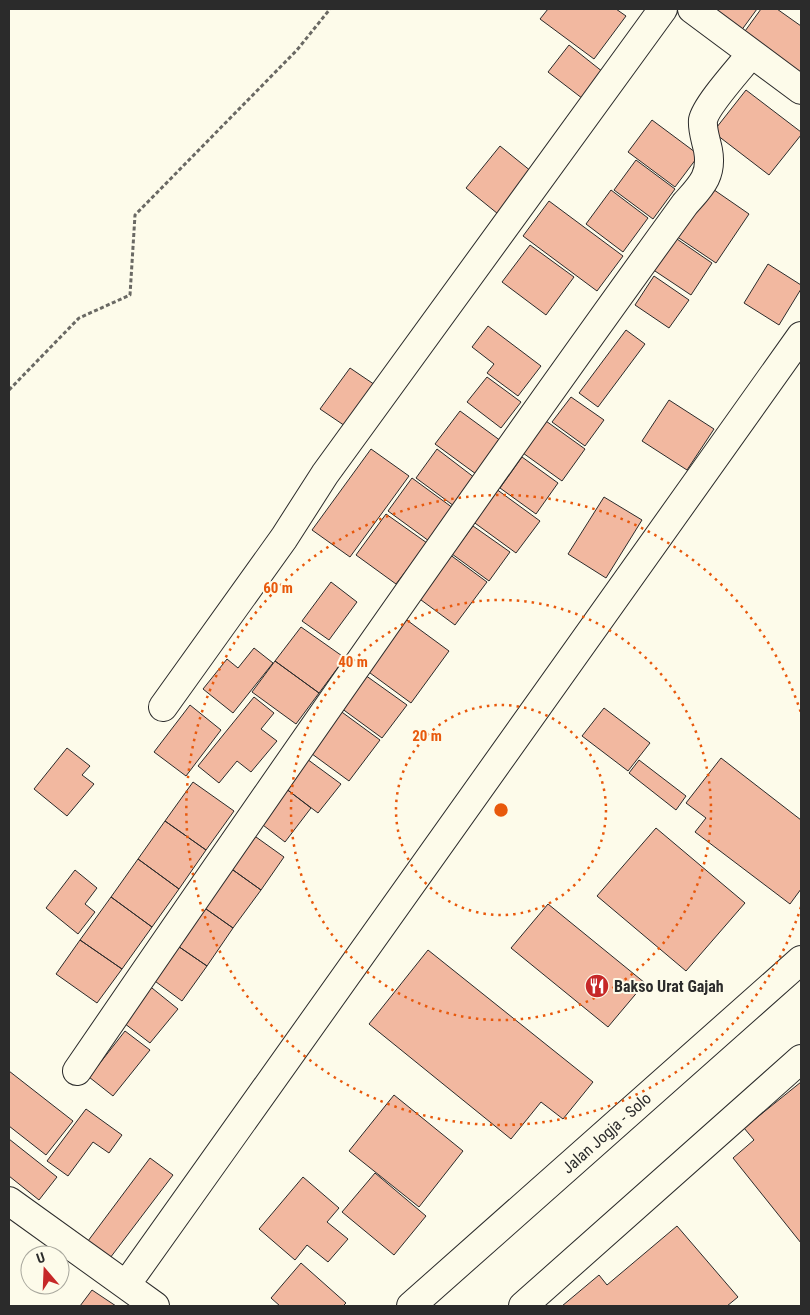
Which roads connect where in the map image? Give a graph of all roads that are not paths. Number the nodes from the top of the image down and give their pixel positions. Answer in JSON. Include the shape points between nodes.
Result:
{"nodes":[{"id":1,"x":663,"y":9,"type":"edge"},
{"id":2,"x":692,"y":9,"type":"edge"},
{"id":3,"x":751,"y":54,"type":"junction"},
{"id":4,"x":801,"y":90,"type":"edge"},
{"id":5,"x":801,"y":336,"type":"edge"},
{"id":6,"x":163,"y":707,"type":"dead end"},
{"id":7,"x":801,"y":960,"type":"edge"},
{"id":8,"x":801,"y":1059,"type":"edge"},
{"id":9,"x":77,"y":1071,"type":"dead end"},
{"id":10,"x":9,"y":1200,"type":"edge"},
{"id":11,"x":126,"y":1285,"type":"junction"},
{"id":12,"x":155,"y":1306,"type":"edge"},
{"id":13,"x":411,"y":1306,"type":"edge"},
{"id":14,"x":523,"y":1306,"type":"edge"}],
"edges":[{"from":1,"to":6,"type":"main road","via":[[325,474],[284,538]]},
{"from":2,"to":3,"type":"main road"},
{"from":3,"to":4,"type":"main road"},
{"from":3,"to":9,"type":"main road","via":[[703,118],[709,166],[705,182],[684,204],[551,389],[240,831]]},
{"from":5,"to":11,"type":"main road"},
{"from":7,"to":13,"type":"main road","name":"Jalan Jogja - Solo"},
{"from":8,"to":14,"type":"main road"},
{"from":10,"to":11,"type":"main road"},
{"from":11,"to":12,"type":"main road"}]}
